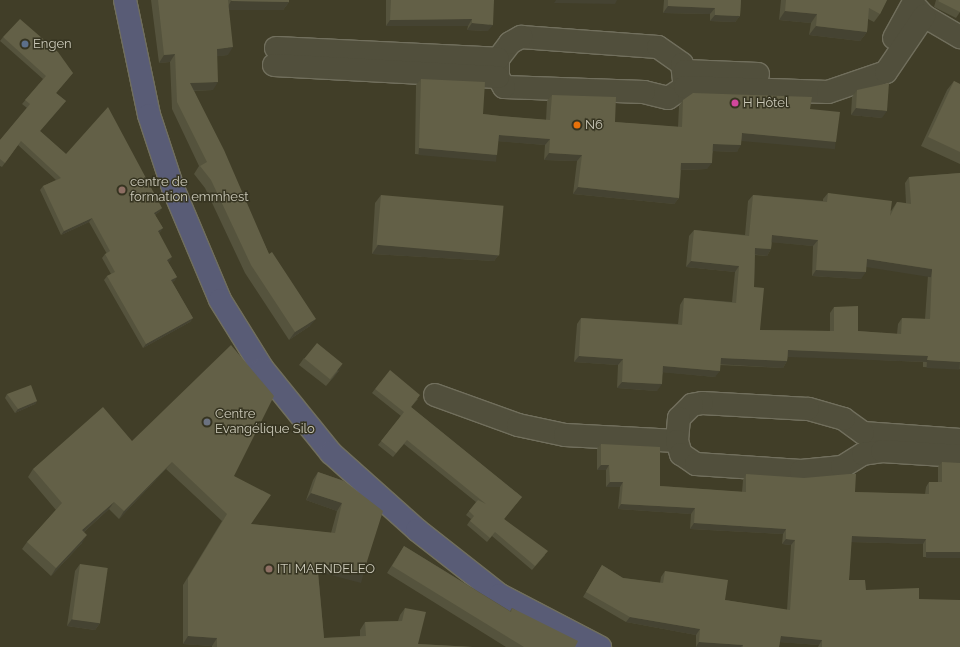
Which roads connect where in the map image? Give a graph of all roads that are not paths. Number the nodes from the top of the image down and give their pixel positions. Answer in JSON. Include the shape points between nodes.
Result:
{"nodes":[{"id":1,"x":125,"y":0,"type":"edge"},
{"id":2,"x":916,"y":7,"type":"edge"},
{"id":3,"x":960,"y":37,"type":"edge"},
{"id":4,"x":275,"y":56,"type":"dead end"},
{"id":5,"x":498,"y":68,"type":"junction"},
{"id":6,"x":685,"y":79,"type":"junction"},
{"id":7,"x":435,"y":395,"type":"dead end"},
{"id":8,"x":579,"y":422,"type":"dead end"},
{"id":9,"x":677,"y":434,"type":"junction"},
{"id":10,"x":960,"y":440,"type":"edge"},
{"id":11,"x":863,"y":443,"type":"junction"},
{"id":12,"x":960,"y":456,"type":"edge"},
{"id":13,"x":596,"y":646,"type":"edge"}],
"edges":[{"from":1,"to":13,"type":"highway","via":[[149,115],[173,188],[220,300],[263,370],[331,453],[417,530],[500,595]]},
{"from":2,"to":3,"type":"street"},
{"from":2,"to":6,"type":"street","via":[[886,72],[828,92]]},
{"from":4,"to":5,"type":"street"},
{"from":5,"to":6,"type":"street","via":[[504,87],[644,92],[668,98]]},
{"from":5,"to":6,"type":"street","via":[[510,43],[521,37],[658,47],[676,59]]},
{"from":7,"to":9,"type":"street","via":[[518,424],[565,435]]},
{"from":8,"to":9,"type":"street"},
{"from":9,"to":11,"type":"street","via":[[684,411],[702,403],[824,412]]},
{"from":9,"to":11,"type":"street","via":[[681,454],[696,464],[824,470],[842,467]]},
{"from":10,"to":11,"type":"street"},
{"from":11,"to":12,"type":"street","via":[[882,451]]}]}
